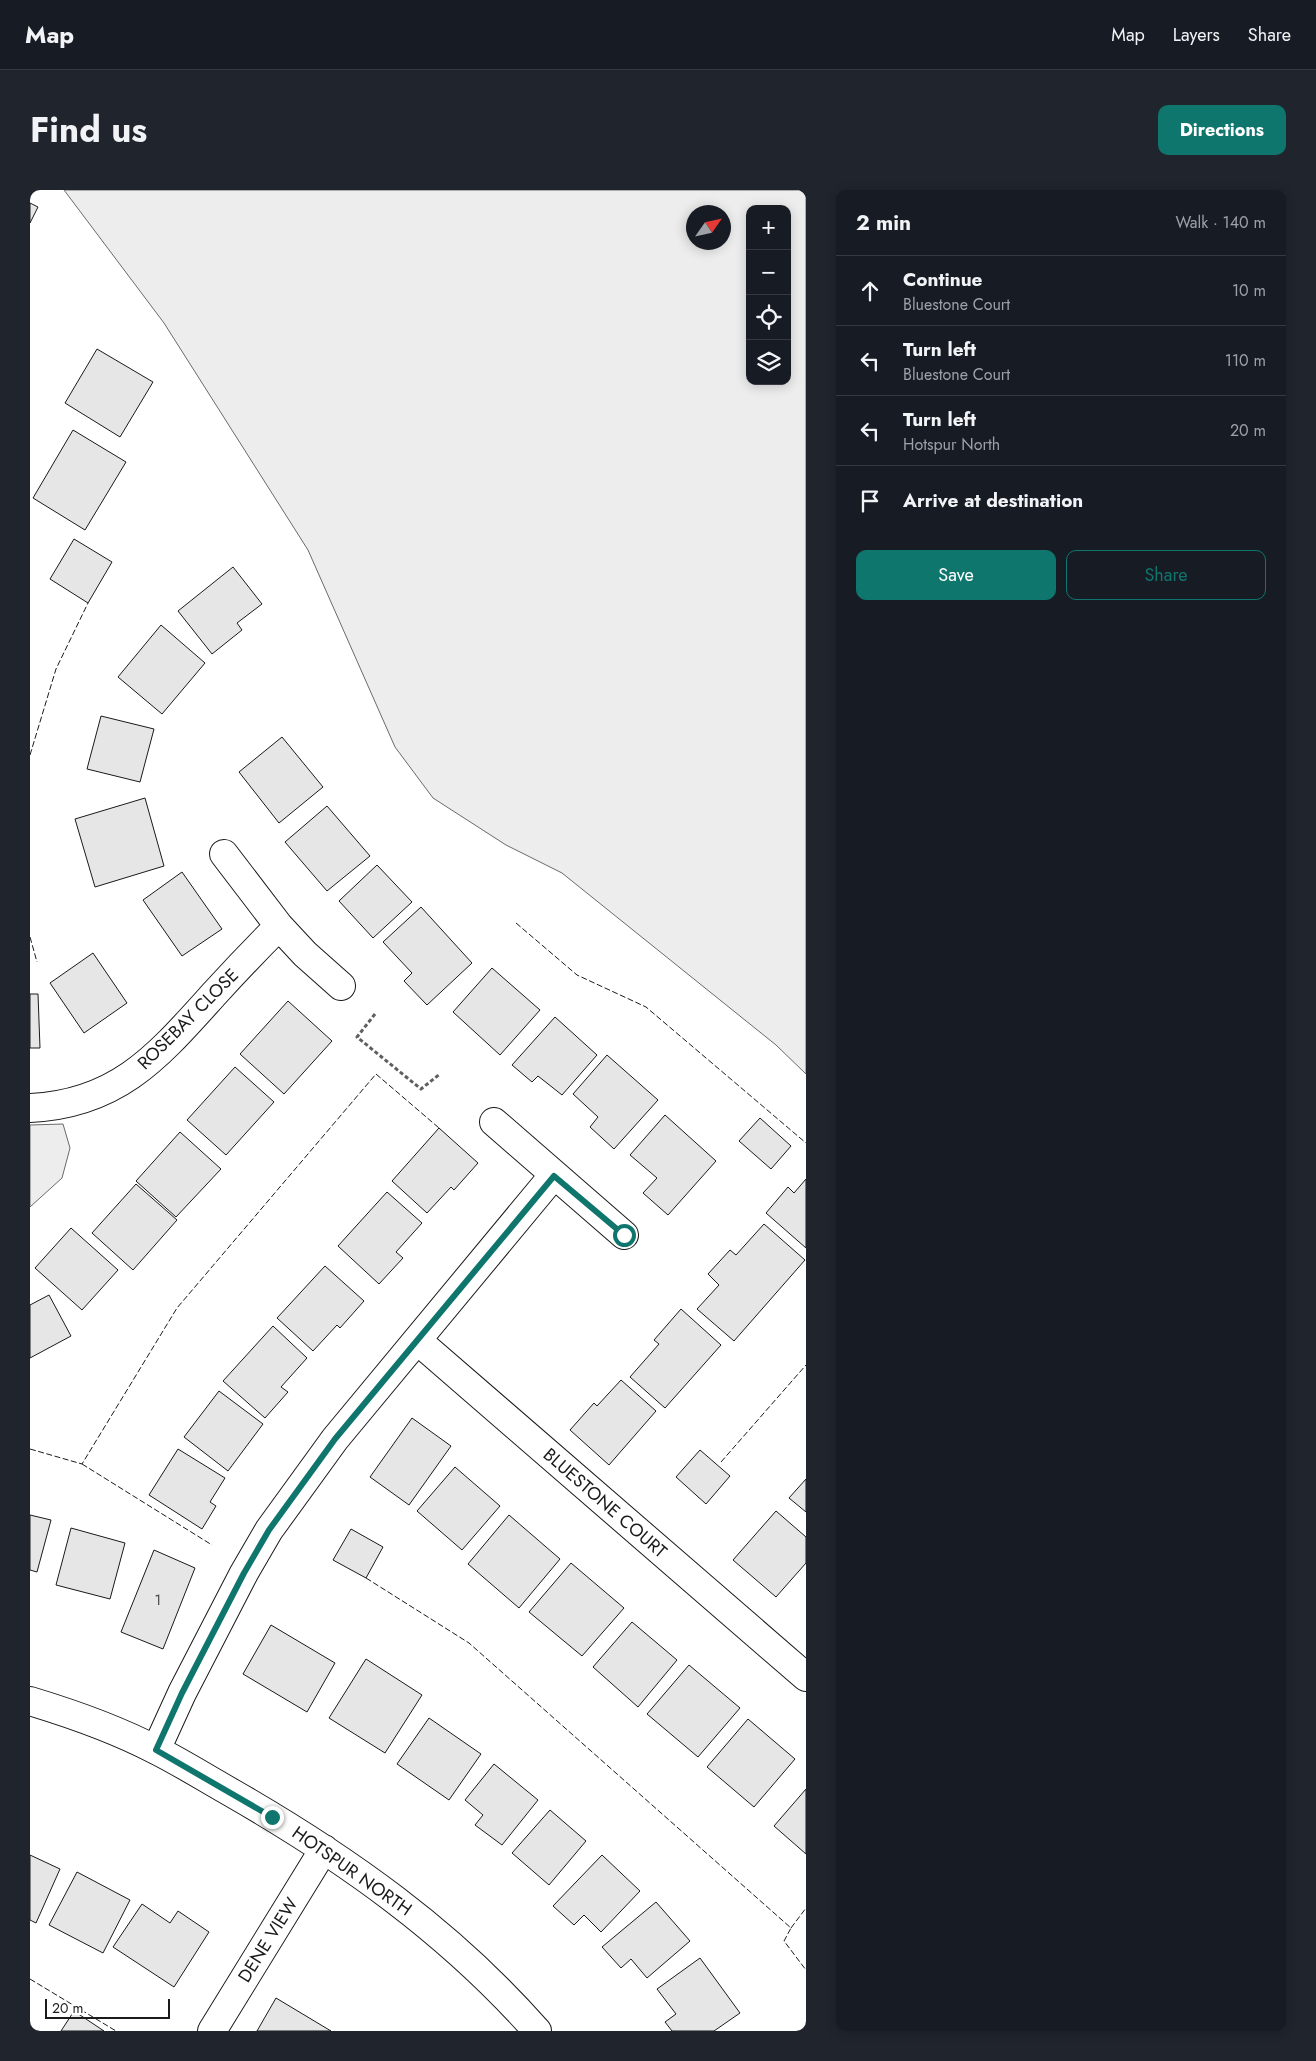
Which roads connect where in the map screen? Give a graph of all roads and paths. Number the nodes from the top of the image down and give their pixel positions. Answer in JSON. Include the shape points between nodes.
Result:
{"nodes":[{"id":1,"x":224,"y":854,"type":"dead end"},
{"id":2,"x":279,"y":926,"type":"junction"},
{"id":3,"x":341,"y":986,"type":"dead end"},
{"id":4,"x":375,"y":1014,"type":"dead end"},
{"id":5,"x":440,"y":1074,"type":"dead end"},
{"id":6,"x":30,"y":1108,"type":"edge"},
{"id":7,"x":494,"y":1122,"type":"dead end"},
{"id":8,"x":554,"y":1176,"type":"junction"},
{"id":9,"x":624,"y":1235,"type":"dead end"},
{"id":10,"x":418,"y":1341,"type":"junction"},
{"id":11,"x":801,"y":1664,"type":"edge"},
{"id":12,"x":30,"y":1701,"type":"edge"},
{"id":13,"x":156,"y":1750,"type":"junction"},
{"id":14,"x":324,"y":1849,"type":"junction"},
{"id":15,"x":212,"y":2031,"type":"edge"},
{"id":16,"x":537,"y":2031,"type":"edge"}],
"edges":[{"from":1,"to":2,"type":"street"},
{"from":2,"to":3,"type":"street"},
{"from":2,"to":6,"type":"street","name":"ROSEBAY CLOSE","via":[[152,1060],[120,1084],[54,1107]]},
{"from":4,"to":5,"type":"path","via":[[357,1037],[421,1089]]},
{"from":7,"to":8,"type":"street"},
{"from":8,"to":9,"type":"street"},
{"from":8,"to":10,"type":"street"},
{"from":10,"to":11,"type":"street","name":"BLUESTONE COURT"},
{"from":10,"to":13,"type":"street","via":[[335,1439],[269,1530],[186,1684]]},
{"from":12,"to":13,"type":"street","name":"HOTSPUR NORTH","via":[[108,1728]]},
{"from":13,"to":14,"type":"street","name":"HOTSPUR NORTH"},
{"from":14,"to":15,"type":"street","name":"DENE VIEW"},
{"from":14,"to":16,"type":"street","name":"HOTSPUR NORTH","via":[[416,1915],[464,1956]]}]}
